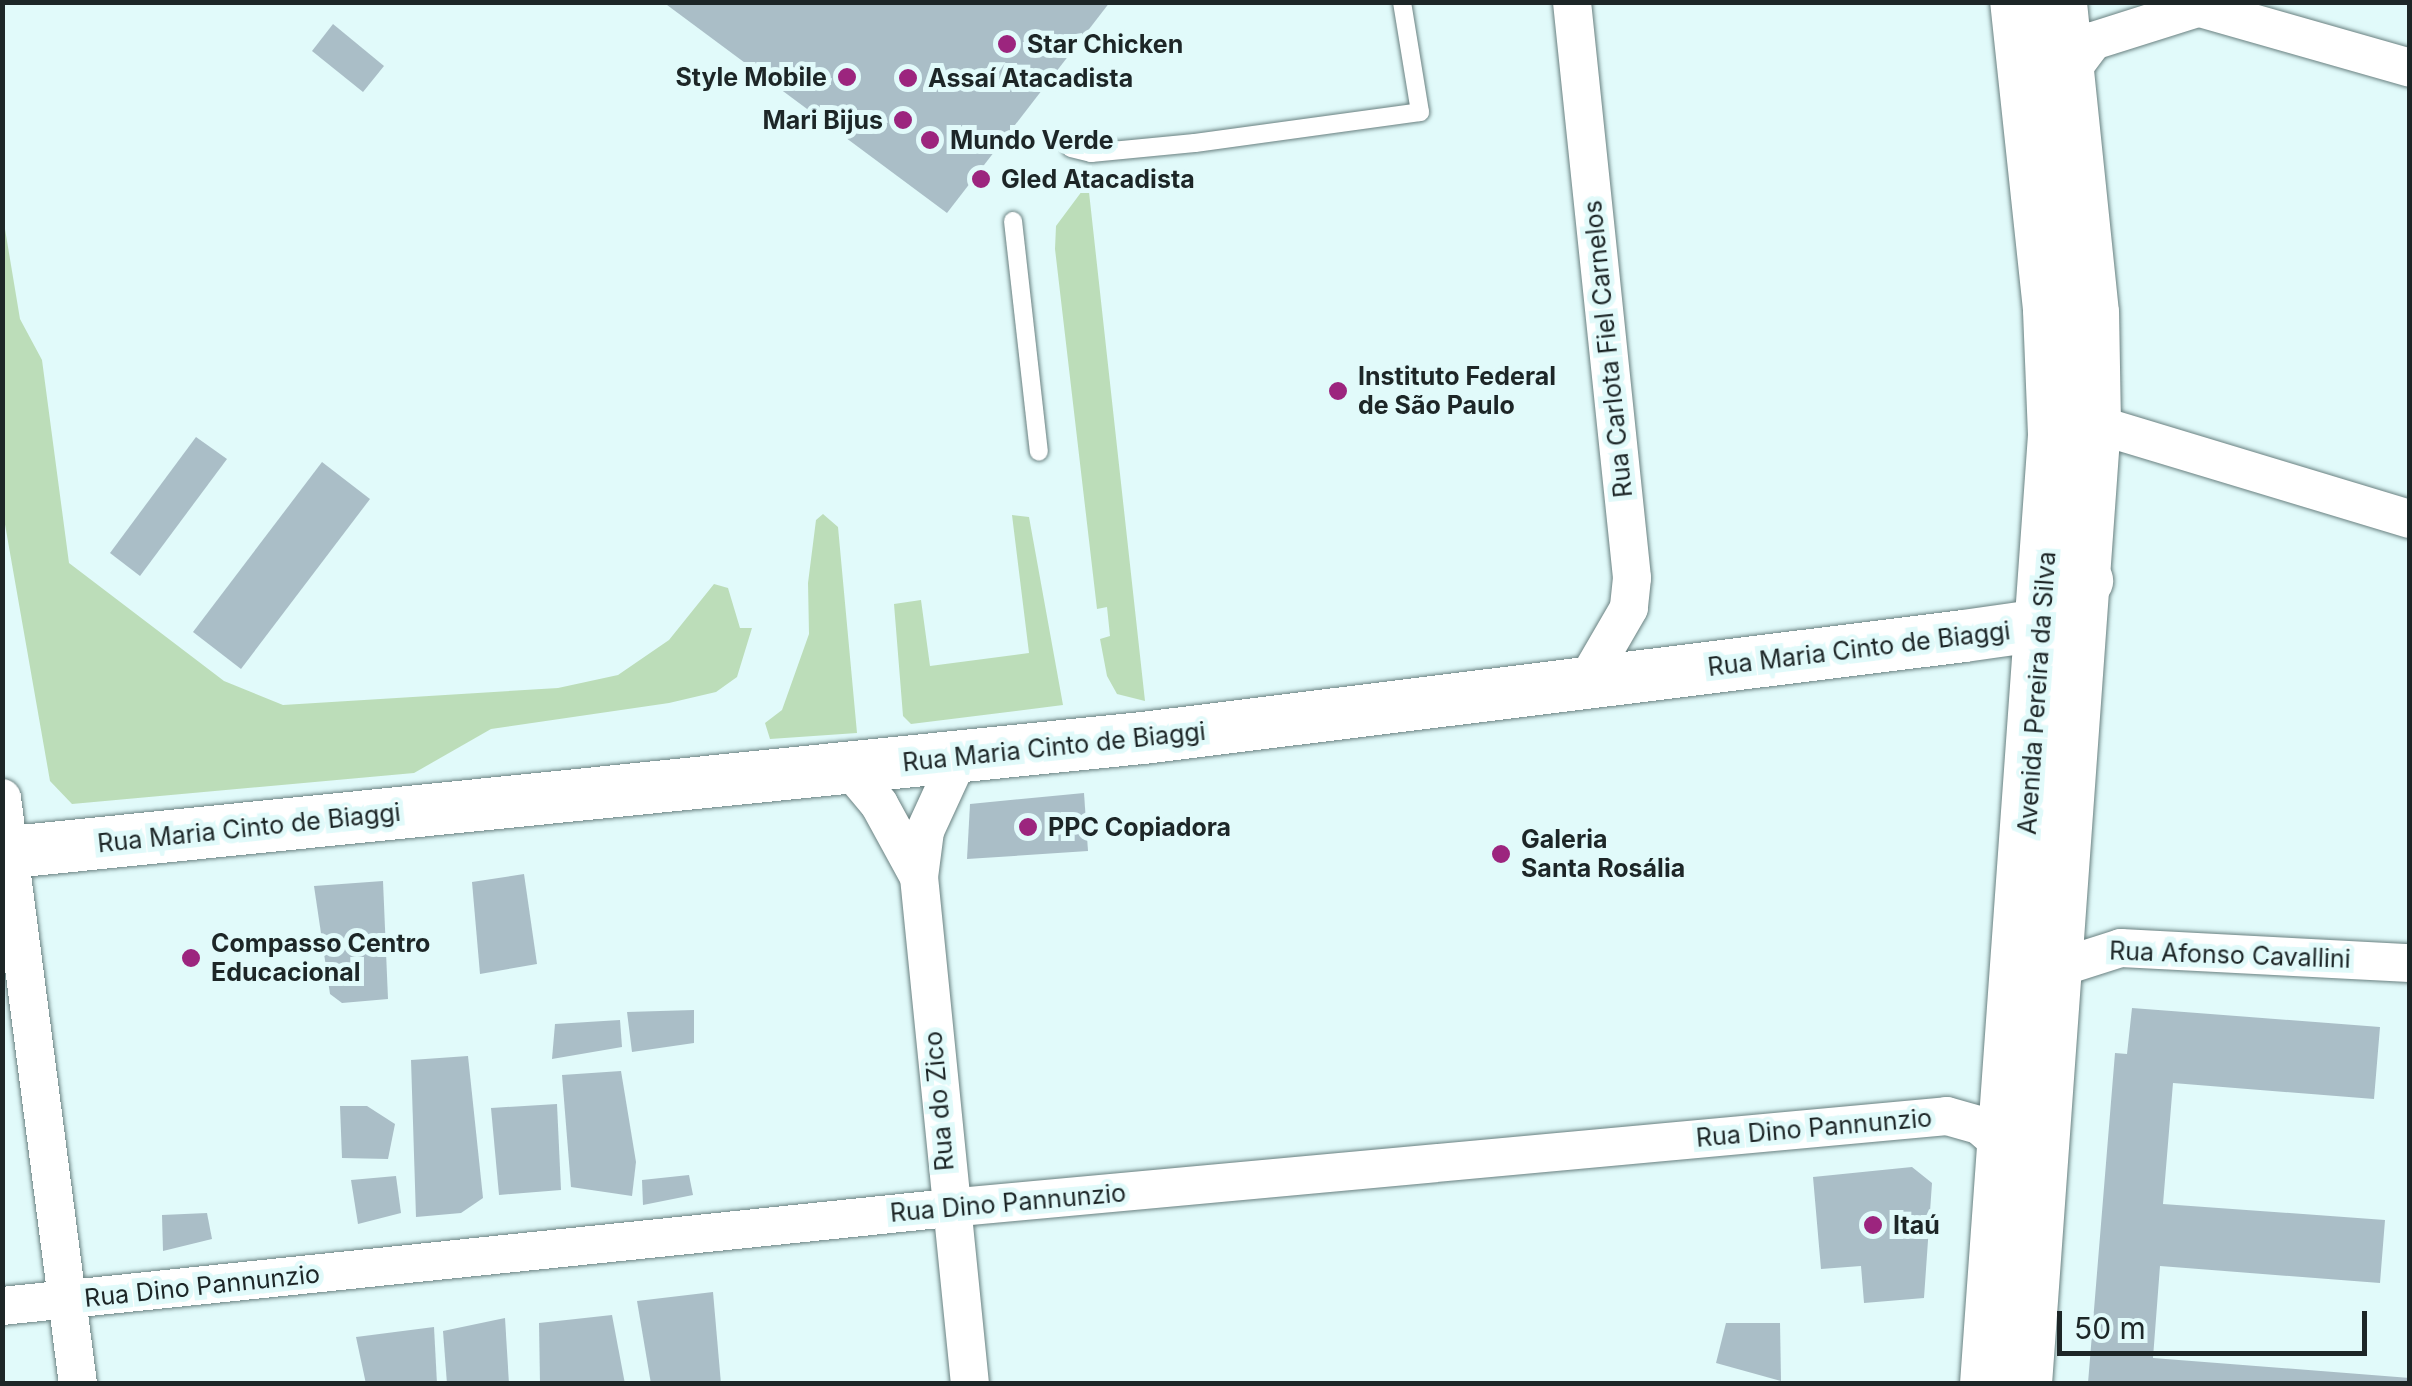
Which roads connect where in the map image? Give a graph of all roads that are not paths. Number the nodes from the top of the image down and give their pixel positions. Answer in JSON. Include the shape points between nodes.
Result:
{"nodes":[{"id":1,"x":1402,"y":2,"type":"edge"},
{"id":2,"x":1572,"y":2,"type":"edge"},
{"id":3,"x":2016,"y":2,"type":"edge"},
{"id":4,"x":2062,"y":2,"type":"edge"},
{"id":5,"x":2188,"y":5,"type":"edge"},
{"id":6,"x":2410,"y":68,"type":"edge"},
{"id":7,"x":2069,"y":73,"type":"junction"},
{"id":8,"x":1071,"y":148,"type":"dead end"},
{"id":9,"x":1012,"y":221,"type":"dead end"},
{"id":10,"x":2096,"y":424,"type":"junction"},
{"id":11,"x":1038,"y":452,"type":"dead end"},
{"id":12,"x":2410,"y":519,"type":"edge"},
{"id":13,"x":2087,"y":581,"type":"junction"},
{"id":14,"x":2041,"y":625,"type":"junction"},
{"id":15,"x":1584,"y":684,"type":"junction"},
{"id":16,"x":959,"y":757,"type":"junction"},
{"id":17,"x":849,"y":768,"type":"junction"},
{"id":18,"x":2,"y":798,"type":"edge"},
{"id":19,"x":6,"y":853,"type":"edge"},
{"id":20,"x":919,"y":877,"type":"junction"},
{"id":21,"x":2410,"y":963,"type":"edge"},
{"id":22,"x":2055,"y":969,"type":"junction"},
{"id":23,"x":2004,"y":1147,"type":"junction"},
{"id":24,"x":948,"y":1208,"type":"junction"},
{"id":25,"x":71,"y":1299,"type":"junction"},
{"id":26,"x":2,"y":1306,"type":"edge"},
{"id":27,"x":78,"y":1384,"type":"edge"},
{"id":28,"x":970,"y":1384,"type":"edge"},
{"id":29,"x":1986,"y":1384,"type":"edge"},
{"id":30,"x":2026,"y":1384,"type":"edge"}],
"edges":[{"from":1,"to":8,"type":"lane","via":[[1420,112],[1195,143],[1090,153]]},
{"from":2,"to":15,"type":"street","name":"Rua Carlota Fiel Carnelos","via":[[1632,578],[1629,608]]},
{"from":3,"to":14,"type":"main road","name":"Avenida Pereira da Silva","via":[[2050,327],[2054,436]]},
{"from":4,"to":7,"type":"main road","name":"Avenida Pereira da Silva"},
{"from":5,"to":6,"type":"street"},
{"from":5,"to":7,"type":"street","via":[[2093,40]]},
{"from":7,"to":10,"type":"main road","name":"Avenida Pereira da Silva","via":[[2093,313]]},
{"from":9,"to":11,"type":"lane"},
{"from":10,"to":12,"type":"street"},
{"from":10,"to":13,"type":"main road","name":"Avenida Pereira da Silva"},
{"from":13,"to":14,"type":"main road","name":"Rua Maria Cinto de Biaggi"},
{"from":13,"to":22,"type":"main road","name":"Avenida Pereira da Silva"},
{"from":14,"to":15,"type":"main road","name":"Rua Maria Cinto de Biaggi"},
{"from":14,"to":23,"type":"main road","name":"Avenida Pereira da Silva"},
{"from":15,"to":16,"type":"main road","name":"Rua Maria Cinto de Biaggi"},
{"from":16,"to":17,"type":"main road","name":"Rua Maria Cinto de Biaggi"},
{"from":16,"to":20,"type":"street","name":"Rua do Zico","via":[[925,831]]},
{"from":17,"to":19,"type":"main road","name":"Rua Maria Cinto de Biaggi"},
{"from":17,"to":20,"type":"street","name":"Rua do Zico"},
{"from":18,"to":19,"type":"street"},
{"from":19,"to":25,"type":"street"},
{"from":20,"to":24,"type":"street","name":"Rua do Zico"},
{"from":21,"to":22,"type":"street","name":"Rua Afonso Cavallini","via":[[2122,948]]},
{"from":22,"to":30,"type":"main road","name":"Avenida Pereira da Silva"},
{"from":23,"to":24,"type":"street","name":"Rua Dino Pannunzio","via":[[1979,1124],[1947,1116]]},
{"from":23,"to":29,"type":"main road","name":"Avenida Pereira da Silva"},
{"from":24,"to":25,"type":"street","name":"Rua Dino Pannunzio"},
{"from":24,"to":28,"type":"street","name":"Rua do Zico"},
{"from":25,"to":26,"type":"street","name":"Rua Dino Pannunzio"},
{"from":25,"to":27,"type":"street"}]}
